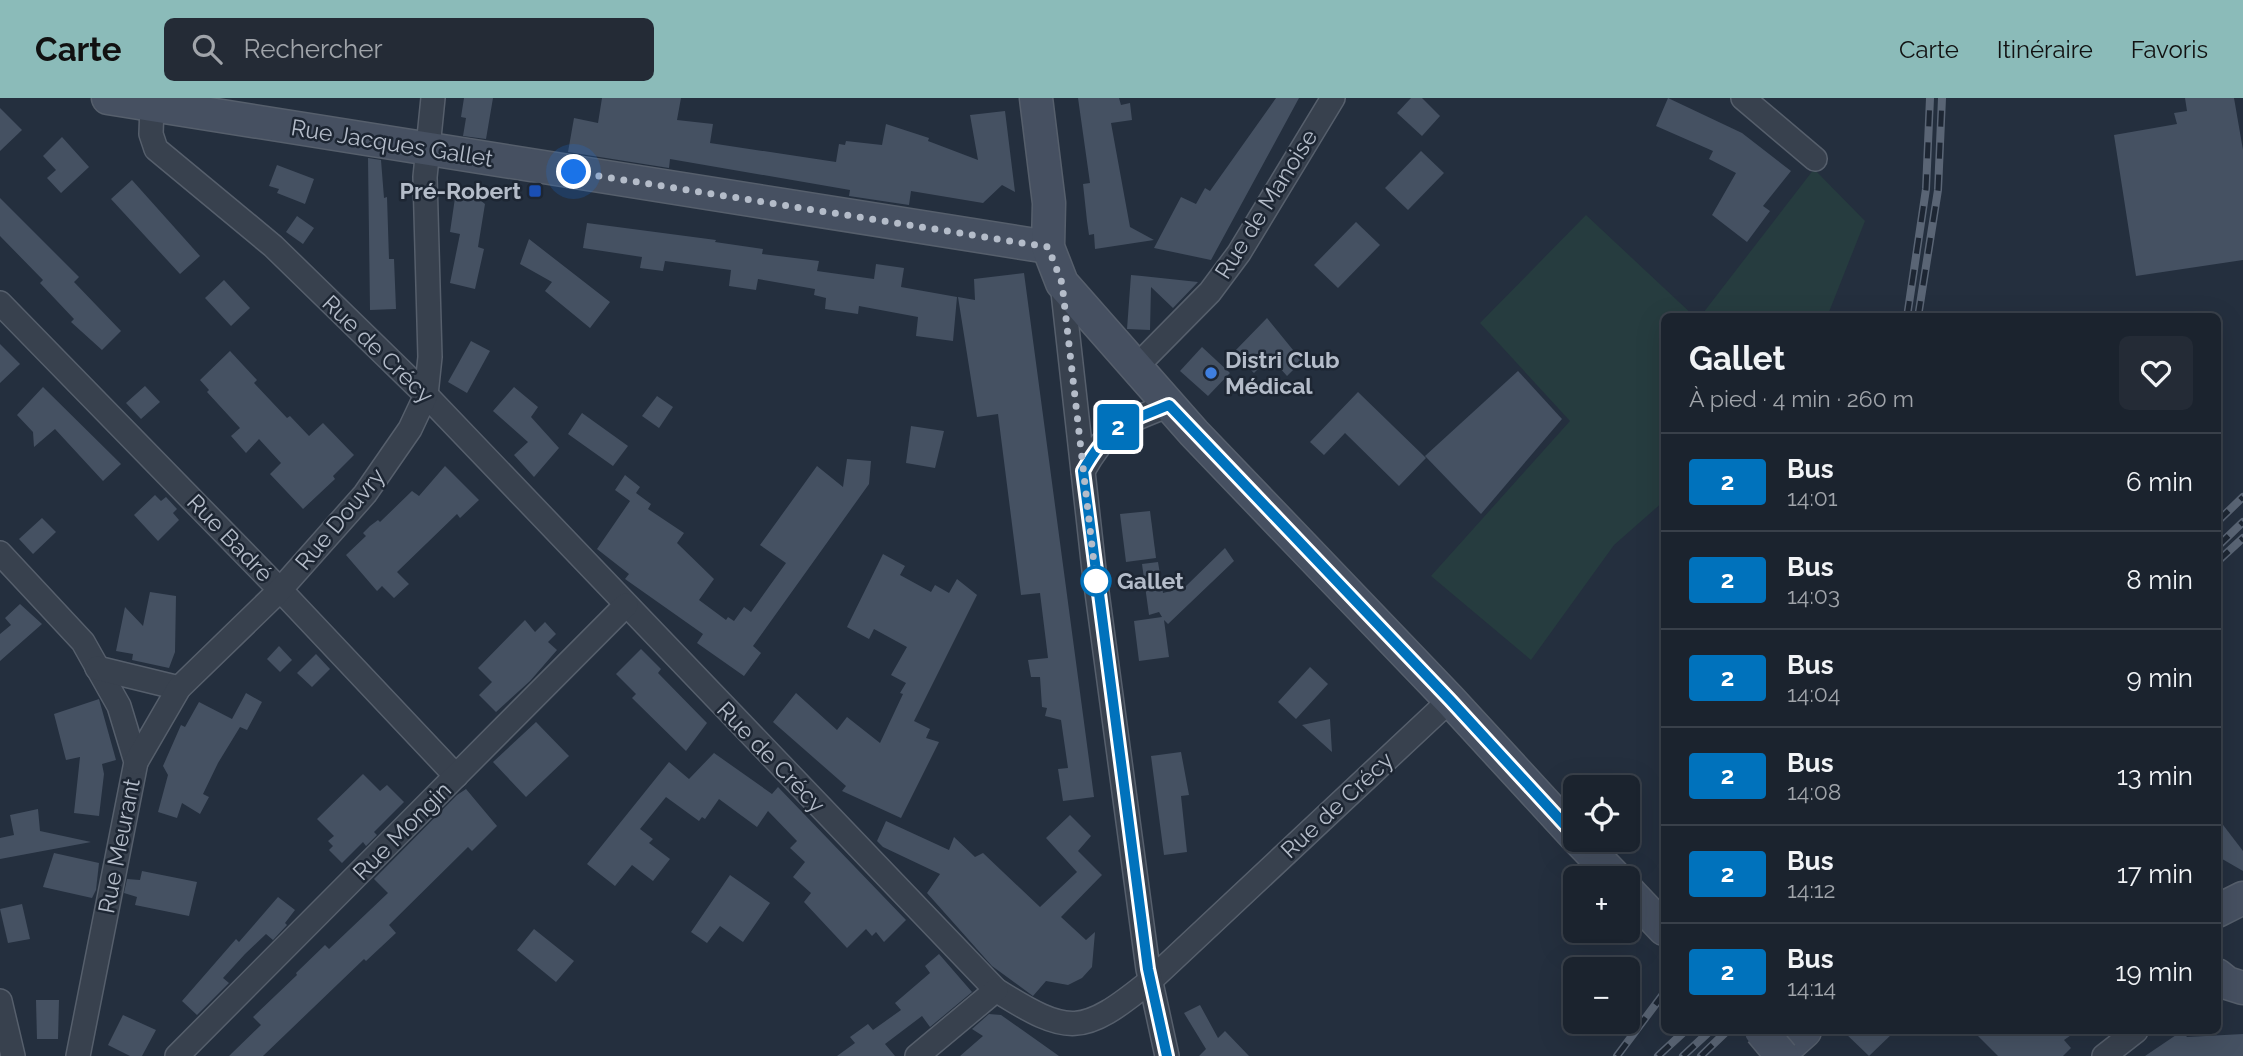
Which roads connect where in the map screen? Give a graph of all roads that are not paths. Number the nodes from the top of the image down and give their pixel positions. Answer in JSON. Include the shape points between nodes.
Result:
{"nodes":[{"id":1,"x":108,"y":98,"type":"edge"},
{"id":2,"x":433,"y":98,"type":"edge"},
{"id":3,"x":1036,"y":98,"type":"edge"},
{"id":4,"x":1333,"y":98,"type":"edge"},
{"id":5,"x":1744,"y":98,"type":"edge"},
{"id":6,"x":152,"y":105,"type":"junction"},
{"id":7,"x":427,"y":149,"type":"junction"},
{"id":8,"x":1815,"y":159,"type":"dead end"},
{"id":9,"x":1048,"y":247,"type":"junction"},
{"id":10,"x":1062,"y":283,"type":"junction"},
{"id":11,"x":0,"y":303,"type":"edge"},
{"id":12,"x":1136,"y":367,"type":"junction"},
{"id":13,"x":426,"y":395,"type":"junction"},
{"id":14,"x":1169,"y":405,"type":"junction"},
{"id":15,"x":1083,"y":471,"type":"junction"},
{"id":16,"x":0,"y":553,"type":"edge"},
{"id":17,"x":280,"y":590,"type":"junction"},
{"id":18,"x":626,"y":606,"type":"junction"},
{"id":19,"x":97,"y":668,"type":"junction"},
{"id":20,"x":179,"y":688,"type":"junction"},
{"id":21,"x":1450,"y":700,"type":"junction"},
{"id":22,"x":136,"y":762,"type":"junction"},
{"id":23,"x":456,"y":776,"type":"junction"},
{"id":24,"x":1563,"y":823,"type":"edge"},
{"id":25,"x":1591,"y":852,"type":"edge"},
{"id":26,"x":1604,"y":866,"type":"edge"},
{"id":27,"x":1640,"y":904,"type":"edge"},
{"id":28,"x":1661,"y":926,"type":"edge"},
{"id":29,"x":1150,"y":981,"type":"junction"},
{"id":30,"x":996,"y":990,"type":"junction"},
{"id":31,"x":0,"y":1001,"type":"edge"},
{"id":32,"x":1763,"y":1034,"type":"edge"},
{"id":33,"x":1802,"y":1034,"type":"edge"},
{"id":34,"x":2132,"y":1034,"type":"edge"},
{"id":35,"x":13,"y":1056,"type":"edge"},
{"id":36,"x":78,"y":1056,"type":"edge"},
{"id":37,"x":177,"y":1056,"type":"edge"},
{"id":38,"x":917,"y":1056,"type":"edge"},
{"id":39,"x":1167,"y":1056,"type":"edge"},
{"id":40,"x":1780,"y":1056,"type":"edge"},
{"id":41,"x":2104,"y":1056,"type":"edge"}],
"edges":[{"from":1,"to":6,"type":"main road","name":"Rue Jacques Gallet"},
{"from":2,"to":7,"type":"street","name":"Rue Douvry"},
{"from":3,"to":9,"type":"main road","via":[[1049,203]]},
{"from":4,"to":12,"type":"street","name":"Rue de Manoise","via":[[1239,253],[1210,292]]},
{"from":5,"to":8,"type":"street"},
{"from":6,"to":7,"type":"main road","name":"Rue Jacques Gallet"},
{"from":6,"to":13,"type":"street","name":"Rue de Crécy","via":[[151,134],[156,149],[273,247]]},
{"from":7,"to":9,"type":"main road","name":"Rue Jacques Gallet"},
{"from":7,"to":13,"type":"street","name":"Rue Douvry","via":[[430,358]]},
{"from":9,"to":10,"type":"main road"},
{"from":10,"to":12,"type":"main road"},
{"from":10,"to":15,"type":"street"},
{"from":11,"to":17,"type":"street","name":"Rue Badré"},
{"from":12,"to":14,"type":"main road"},
{"from":13,"to":17,"type":"street","name":"Rue Douvry","via":[[410,429],[365,494]]},
{"from":13,"to":18,"type":"street","name":"Rue de Crécy"},
{"from":14,"to":15,"type":"street","via":[[1106,435]]},
{"from":14,"to":21,"type":"main road"},
{"from":15,"to":29,"type":"street"},
{"from":16,"to":19,"type":"street","name":"Rue Meurant","via":[[83,642]]},
{"from":17,"to":20,"type":"street","name":"Rue Douvry"},
{"from":17,"to":23,"type":"street","name":"Rue Badré"},
{"from":18,"to":23,"type":"street","name":"Rue Mongin"},
{"from":18,"to":30,"type":"street","name":"Rue de Crécy"},
{"from":19,"to":20,"type":"street"},
{"from":19,"to":22,"type":"street","name":"Rue Meurant","via":[[119,706]]},
{"from":20,"to":22,"type":"street","name":"Rue Douvry"},
{"from":21,"to":24,"type":"main road"},
{"from":21,"to":29,"type":"street","name":"Rue de Crécy"},
{"from":22,"to":36,"type":"street","name":"Rue Meurant"},
{"from":23,"to":37,"type":"street","name":"Rue Mongin"},
{"from":25,"to":26,"type":"main road"},
{"from":27,"to":28,"type":"main road"},
{"from":29,"to":30,"type":"street","name":"Rue de Crécy","via":[[1121,1005],[1080,1023],[1041,1018]]},
{"from":29,"to":39,"type":"street"},
{"from":30,"to":38,"type":"street"},
{"from":31,"to":35,"type":"street"},
{"from":32,"to":40,"type":"main road","bridge":true},
{"from":33,"to":40,"type":"main road"},
{"from":34,"to":41,"type":"street"}]}
